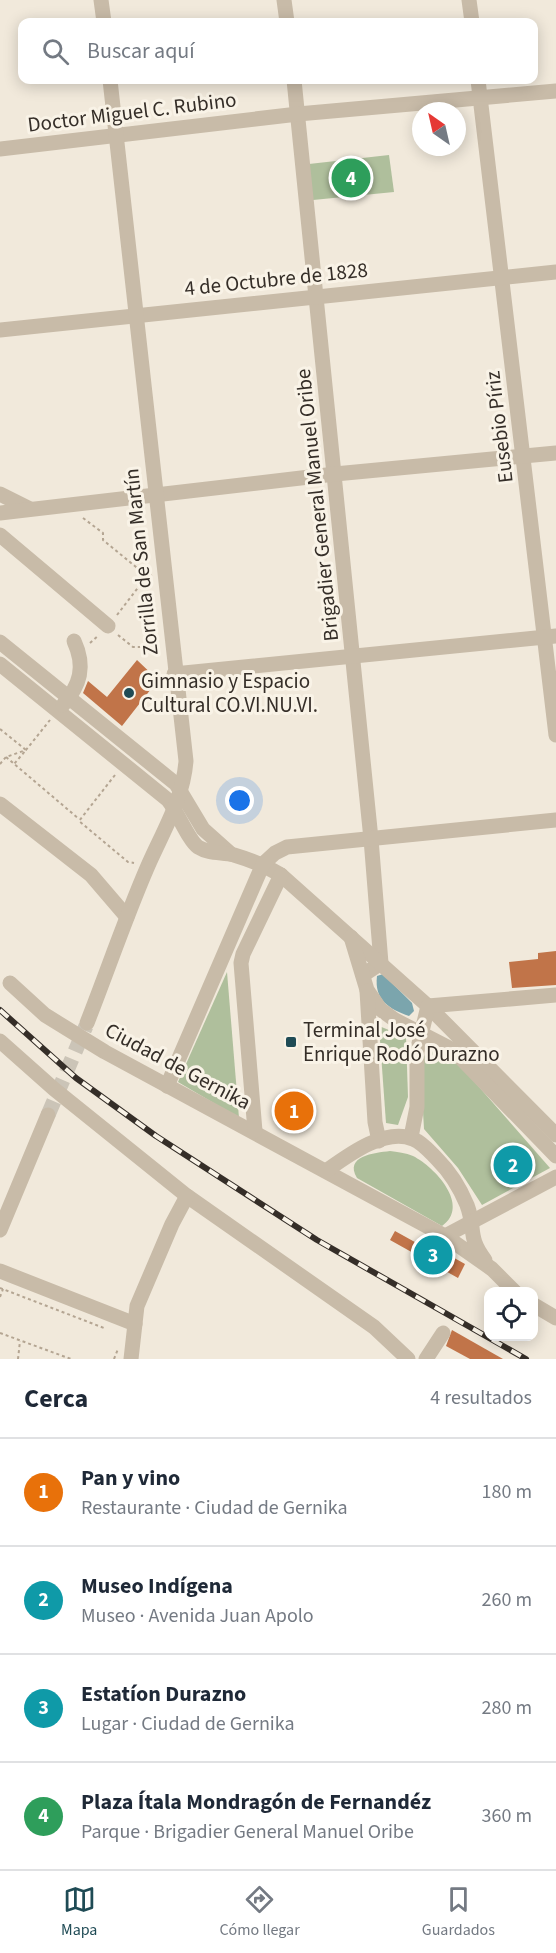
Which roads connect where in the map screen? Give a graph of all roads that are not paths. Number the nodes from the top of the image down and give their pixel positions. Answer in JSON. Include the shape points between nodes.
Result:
{"nodes":[{"id":1,"x":101,"y":0,"type":"edge"},
{"id":2,"x":284,"y":0,"type":"edge"},
{"id":3,"x":469,"y":0,"type":"edge"},
{"id":4,"x":103,"y":18,"type":"edge"},
{"id":5,"x":286,"y":18,"type":"edge"},
{"id":6,"x":471,"y":18,"type":"edge"},
{"id":7,"x":110,"y":84,"type":"edge"},
{"id":8,"x":294,"y":84,"type":"edge"},
{"id":9,"x":479,"y":84,"type":"edge"},
{"id":10,"x":556,"y":91,"type":"edge"},
{"id":11,"x":481,"y":98,"type":"junction"},
{"id":12,"x":298,"y":114,"type":"junction"},
{"id":13,"x":116,"y":136,"type":"junction"},
{"id":14,"x":0,"y":149,"type":"edge"},
{"id":15,"x":556,"y":272,"type":"edge"},
{"id":16,"x":502,"y":279,"type":"junction"},
{"id":17,"x":315,"y":295,"type":"junction"},
{"id":18,"x":137,"y":316,"type":"junction"},
{"id":19,"x":0,"y":330,"type":"edge"},
{"id":20,"x":556,"y":453,"type":"edge"},
{"id":21,"x":525,"y":456,"type":"junction"},
{"id":22,"x":335,"y":474,"type":"junction"},
{"id":23,"x":0,"y":494,"type":"edge"},
{"id":24,"x":156,"y":495,"type":"junction"},
{"id":25,"x":30,"y":509,"type":"junction"},
{"id":26,"x":0,"y":513,"type":"edge"},
{"id":27,"x":0,"y":536,"type":"edge"},
{"id":28,"x":108,"y":626,"type":"road end"},
{"id":29,"x":550,"y":637,"type":"edge"},
{"id":30,"x":74,"y":641,"type":"dead end"},
{"id":31,"x":0,"y":642,"type":"edge"},
{"id":32,"x":353,"y":656,"type":"junction"},
{"id":33,"x":0,"y":664,"type":"edge"},
{"id":34,"x":174,"y":674,"type":"junction"},
{"id":35,"x":64,"y":704,"type":"junction"},
{"id":36,"x":556,"y":735,"type":"edge"},
{"id":37,"x":182,"y":789,"type":"junction"},
{"id":38,"x":0,"y":804,"type":"edge"},
{"id":39,"x":174,"y":808,"type":"junction"},
{"id":40,"x":556,"y":820,"type":"edge"},
{"id":41,"x":189,"y":835,"type":"junction"},
{"id":42,"x":371,"y":839,"type":"junction"},
{"id":43,"x":158,"y":846,"type":"junction"},
{"id":44,"x":231,"y":854,"type":"junction"},
{"id":45,"x":263,"y":864,"type":"junction"},
{"id":46,"x":281,"y":875,"type":"junction"},
{"id":47,"x":127,"y":917,"type":"junction"},
{"id":48,"x":350,"y":935,"type":"junction"},
{"id":49,"x":381,"y":963,"type":"junction"},
{"id":50,"x":365,"y":982,"type":"junction"},
{"id":51,"x":10,"y":983,"type":"dead end"},
{"id":52,"x":556,"y":995,"type":"edge"},
{"id":53,"x":428,"y":1006,"type":"junction"},
{"id":54,"x":87,"y":1023,"type":"tunnel mouth"},
{"id":55,"x":421,"y":1032,"type":"junction"},
{"id":56,"x":0,"y":1041,"type":"edge"},
{"id":57,"x":167,"y":1086,"type":"junction"},
{"id":58,"x":48,"y":1115,"type":"tunnel mouth"},
{"id":59,"x":255,"y":1131,"type":"junction"},
{"id":60,"x":556,"y":1134,"type":"edge"},
{"id":61,"x":411,"y":1137,"type":"junction"},
{"id":62,"x":379,"y":1141,"type":"junction"},
{"id":63,"x":556,"y":1156,"type":"edge"},
{"id":64,"x":326,"y":1171,"type":"junction"},
{"id":65,"x":556,"y":1177,"type":"edge"},
{"id":66,"x":187,"y":1196,"type":"junction"},
{"id":67,"x":471,"y":1223,"type":"junction"},
{"id":68,"x":0,"y":1230,"type":"edge"},
{"id":69,"x":445,"y":1236,"type":"junction"},
{"id":70,"x":492,"y":1269,"type":"junction"},
{"id":71,"x":0,"y":1271,"type":"edge"},
{"id":72,"x":510,"y":1287,"type":"edge"},
{"id":73,"x":538,"y":1307,"type":"edge"},
{"id":74,"x":556,"y":1318,"type":"edge"},
{"id":75,"x":135,"y":1324,"type":"junction"},
{"id":76,"x":443,"y":1333,"type":"dead end"},
{"id":77,"x":131,"y":1359,"type":"edge"},
{"id":78,"x":408,"y":1359,"type":"edge"},
{"id":79,"x":426,"y":1359,"type":"edge"}],
"edges":[{"from":1,"to":4,"type":"street"},
{"from":2,"to":5,"type":"street"},
{"from":3,"to":6,"type":"street"},
{"from":7,"to":13,"type":"street","name":"Zorrilla de San Martín"},
{"from":8,"to":12,"type":"street","name":"Brigadier General Manuel Oribe"},
{"from":9,"to":11,"type":"street","name":"Eusebio Píriz"},
{"from":10,"to":11,"type":"street","name":"Doctor Miguel C. Rubino"},
{"from":11,"to":12,"type":"street","name":"Doctor Miguel C. Rubino"},
{"from":11,"to":16,"type":"street","name":"Eusebio Píriz"},
{"from":12,"to":13,"type":"street","name":"Doctor Miguel C. Rubino"},
{"from":12,"to":17,"type":"street","name":"Brigadier General Manuel Oribe"},
{"from":13,"to":14,"type":"street","name":"Doctor Miguel C. Rubino"},
{"from":13,"to":18,"type":"street","name":"Zorrilla de San Martín"},
{"from":15,"to":16,"type":"street","name":"4 de Octubre de 1828"},
{"from":16,"to":17,"type":"street","name":"4 de Octubre de 1828"},
{"from":16,"to":21,"type":"street","name":"Eusebio Píriz"},
{"from":17,"to":18,"type":"street","name":"4 de Octubre de 1828"},
{"from":17,"to":22,"type":"street","name":"Brigadier General Manuel Oribe"},
{"from":18,"to":19,"type":"street","name":"4 de Octubre de 1828"},
{"from":18,"to":24,"type":"street","name":"Zorrilla de San Martín"},
{"from":20,"to":21,"type":"street"},
{"from":21,"to":22,"type":"street"},
{"from":21,"to":29,"type":"street","name":"Eusebio Píriz"},
{"from":22,"to":24,"type":"street"},
{"from":22,"to":32,"type":"street","name":"Brigadier General Manuel Oribe"},
{"from":23,"to":25,"type":"street"},
{"from":24,"to":25,"type":"street"},
{"from":24,"to":34,"type":"street","name":"Zorrilla de San Martín"},
{"from":25,"to":26,"type":"street"},
{"from":27,"to":28,"type":"street"},
{"from":29,"to":32,"type":"street"},
{"from":29,"to":36,"type":"street","name":"Eusebio Píriz"},
{"from":30,"to":35,"type":"street","via":[[81,670],[78,687]]},
{"from":31,"to":35,"type":"street"},
{"from":32,"to":34,"type":"street"},
{"from":32,"to":42,"type":"street","name":"Brigadier General Manuel Oribe"},
{"from":33,"to":35,"type":"street"},
{"from":34,"to":37,"type":"street","name":"Zorrilla de San Martín","via":[[186,760]]},
{"from":35,"to":37,"type":"street"},
{"from":35,"to":39,"type":"street"},
{"from":37,"to":39,"type":"street","name":"Zorrilla de San Martín"},
{"from":37,"to":44,"type":"street","via":[[203,829]]},
{"from":38,"to":47,"type":"street","via":[[91,875]]},
{"from":39,"to":41,"type":"street"},
{"from":39,"to":43,"type":"street","name":"Zorrilla de San Martín"},
{"from":40,"to":42,"type":"street"},
{"from":41,"to":43,"type":"street","via":[[170,835]]},
{"from":41,"to":44,"type":"street","via":[[198,846]]},
{"from":42,"to":45,"type":"street","via":[[287,848]]},
{"from":42,"to":49,"type":"street","name":"Brigadier General Manuel Oribe"},
{"from":43,"to":47,"type":"street","name":"Zorrilla de San Martín"},
{"from":44,"to":45,"type":"street"},
{"from":45,"to":46,"type":"street"},
{"from":45,"to":57,"type":"street"},
{"from":46,"to":48,"type":"street"},
{"from":46,"to":59,"type":"street","via":[[241,963]]},
{"from":47,"to":54,"type":"street","name":"Zorrilla de San Martín"},
{"from":48,"to":49,"type":"street"},
{"from":48,"to":50,"type":"street"},
{"from":49,"to":50,"type":"street"},
{"from":49,"to":53,"type":"street"},
{"from":50,"to":55,"type":"street","via":[[380,1009]]},
{"from":50,"to":62,"type":"street"},
{"from":51,"to":57,"type":"street","name":"Ciudad de Gernika","via":[[62,1025]]},
{"from":52,"to":53,"type":"street"},
{"from":53,"to":55,"type":"street"},
{"from":53,"to":60,"type":"street"},
{"from":55,"to":61,"type":"street","via":[[416,1121]]},
{"from":55,"to":63,"type":"street","via":[[453,1050]]},
{"from":56,"to":66,"type":"street"},
{"from":57,"to":59,"type":"street","name":"Ciudad de Gernika"},
{"from":58,"to":68,"type":"street"},
{"from":59,"to":64,"type":"street","name":"Ciudad de Gernika"},
{"from":61,"to":62,"type":"street"},
{"from":61,"to":67,"type":"street","via":[[445,1167],[460,1190]]},
{"from":62,"to":64,"type":"street"},
{"from":64,"to":69,"type":"street","name":"Ciudad de Gernika"},
{"from":65,"to":67,"type":"street"},
{"from":66,"to":75,"type":"street","via":[[137,1306]]},
{"from":66,"to":78,"type":"street","via":[[374,1327]]},
{"from":67,"to":69,"type":"street"},
{"from":67,"to":70,"type":"street","via":[[474,1247]]},
{"from":69,"to":70,"type":"street","name":"Ciudad de Gernika"},
{"from":70,"to":72,"type":"street","name":"Ciudad de Gernika"},
{"from":71,"to":75,"type":"street"},
{"from":73,"to":74,"type":"street"},
{"from":75,"to":77,"type":"street"},
{"from":76,"to":79,"type":"street"}]}
